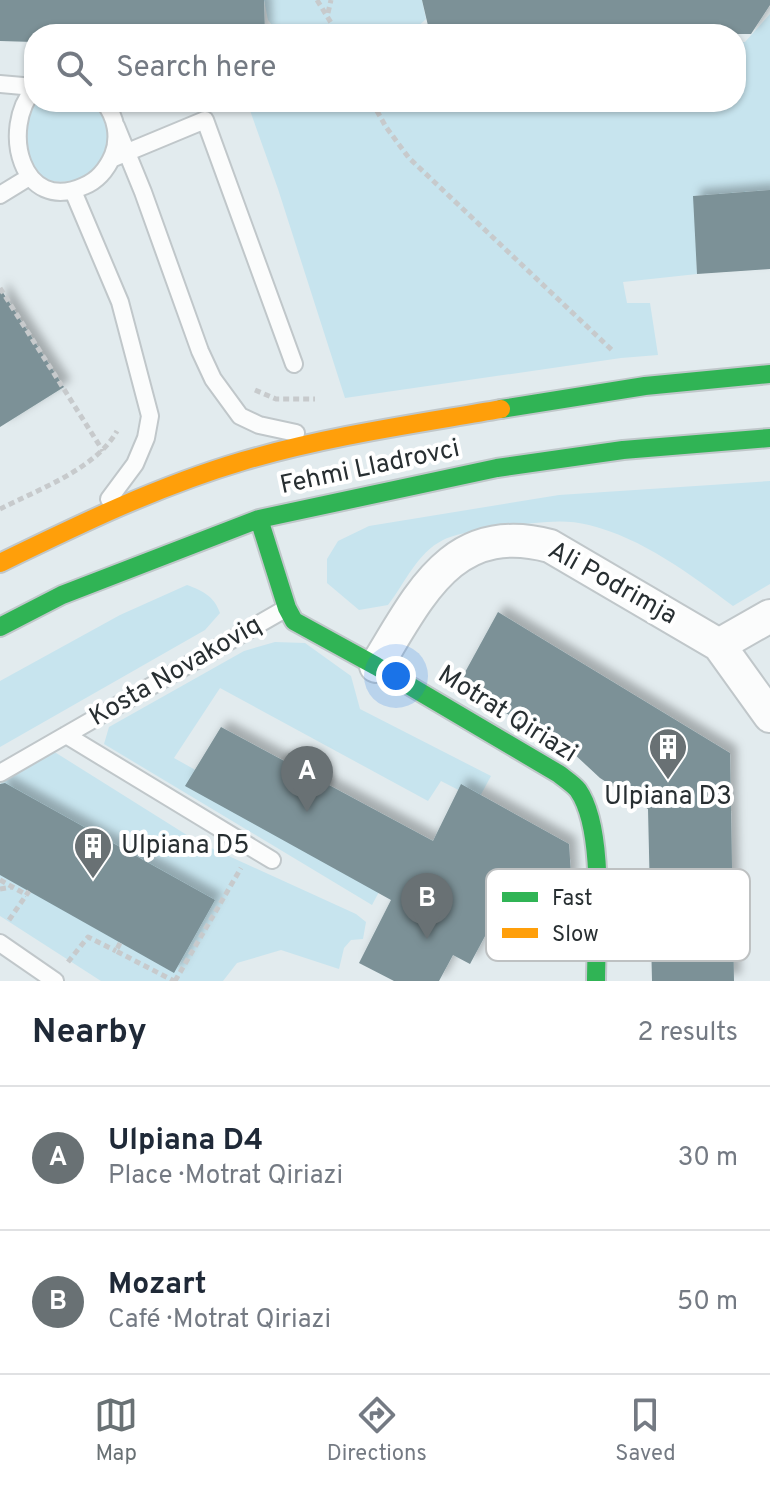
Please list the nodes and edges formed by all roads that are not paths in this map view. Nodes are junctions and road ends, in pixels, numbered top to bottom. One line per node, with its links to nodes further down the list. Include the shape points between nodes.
1 (0, 84): 2 (lane)
2 (24, 87)
3 (24, 97): 6 (lane, via 11,108 6,145)
4 (109, 112): 5 (lane)
5 (119, 156): 7 (lane, via 93,182); 9 (lane, via 205,120); 12 (lane, via 213,379 240,416)
6 (26, 179): 7 (lane, via 40,188); 8 (lane)
7 (73, 191): 13 (lane, via 120,302 150,416 135,464)
8 (0, 195)
9 (294, 364)
10 (770, 374): 12 (main road, Fehmi Lladrovci, via 597,391)
11 (770, 438): 14 (main road, Fehmi Lladrovci, via 623,450 497,468)
12 (324, 441): 13 (main road, Fehmi Lladrovci, via 231,465)
13 (93, 519): 15 (main road, Fehmi Lladrovci)
14 (259, 519): 16 (main road); 18 (main road, Fehmi Lladrovci, via 62,595)
15 (0, 563)
16 (287, 608): 20 (main road, Motrat Qiriazi, via 306,630); 22 (lane, Kosta Novakoviq)
17 (770, 616): 19 (street)
18 (0, 627)
19 (719, 645): 20 (street, Ali Podrimja, via 550,546 524,539 466,551 442,569); 21 (street, Ali Podrimja)
20 (376, 666): 25 (main road, Motrat Qiriazi, via 559,774 578,791 595,842)
21 (770, 716)
22 (66, 735): 23 (lane, Kosta Novakoviq); 24 (lane, Kosta Novakoviq)
23 (0, 773)
24 (272, 860)
25 (595, 869)
26 (0, 943): 28 (lane)
27 (596, 961): 29 (main road, Motrat Qiriazi)
28 (54, 980)
29 (596, 981)

